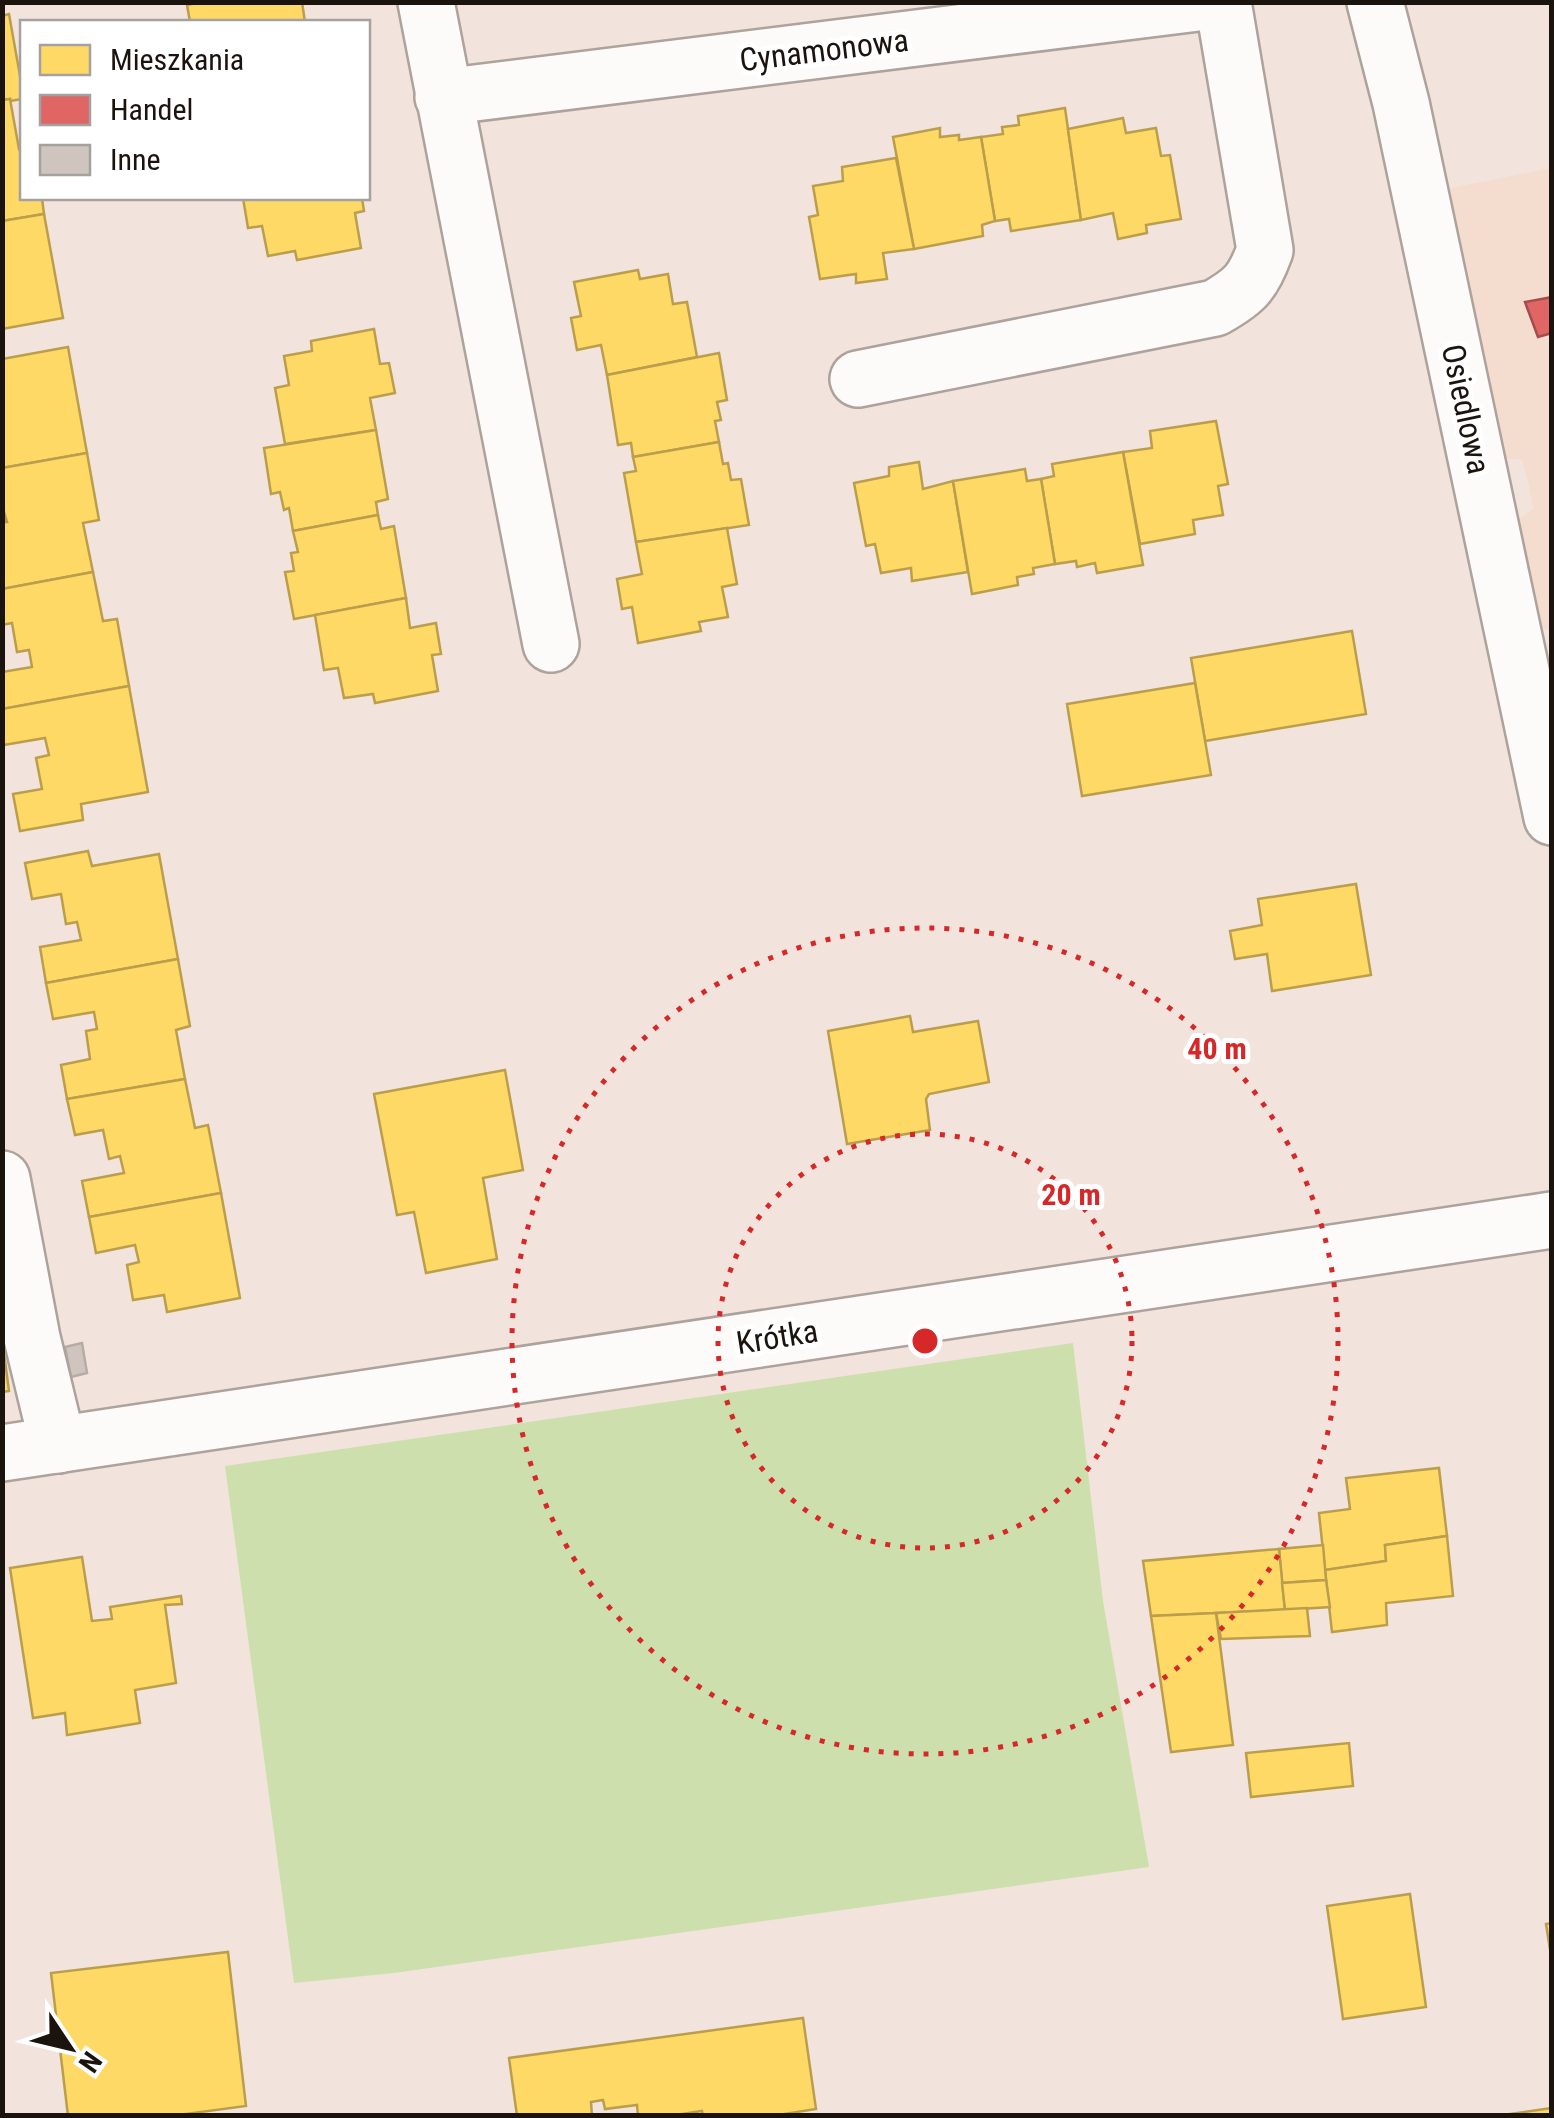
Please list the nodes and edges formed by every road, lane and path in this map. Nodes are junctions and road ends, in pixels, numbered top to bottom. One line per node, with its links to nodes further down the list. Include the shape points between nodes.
1 (426, 2): 5 (street)
2 (1206, 2): 5 (street, Cynamonowa)
3 (1223, 2): 6 (street, via 1265,250 1256,276 1215,308)
4 (1376, 2): 8 (street, Osiedlowa)
5 (443, 98): 7 (street)
6 (858, 378)
7 (550, 644)
8 (1541, 704): 9 (street, Osiedlowa)
9 (1552, 817)
10 (2, 1179): 12 (street)
11 (1552, 1220): 12 (street, Krótka)
12 (58, 1446): 13 (street, Krótka)
13 (2, 1453)

